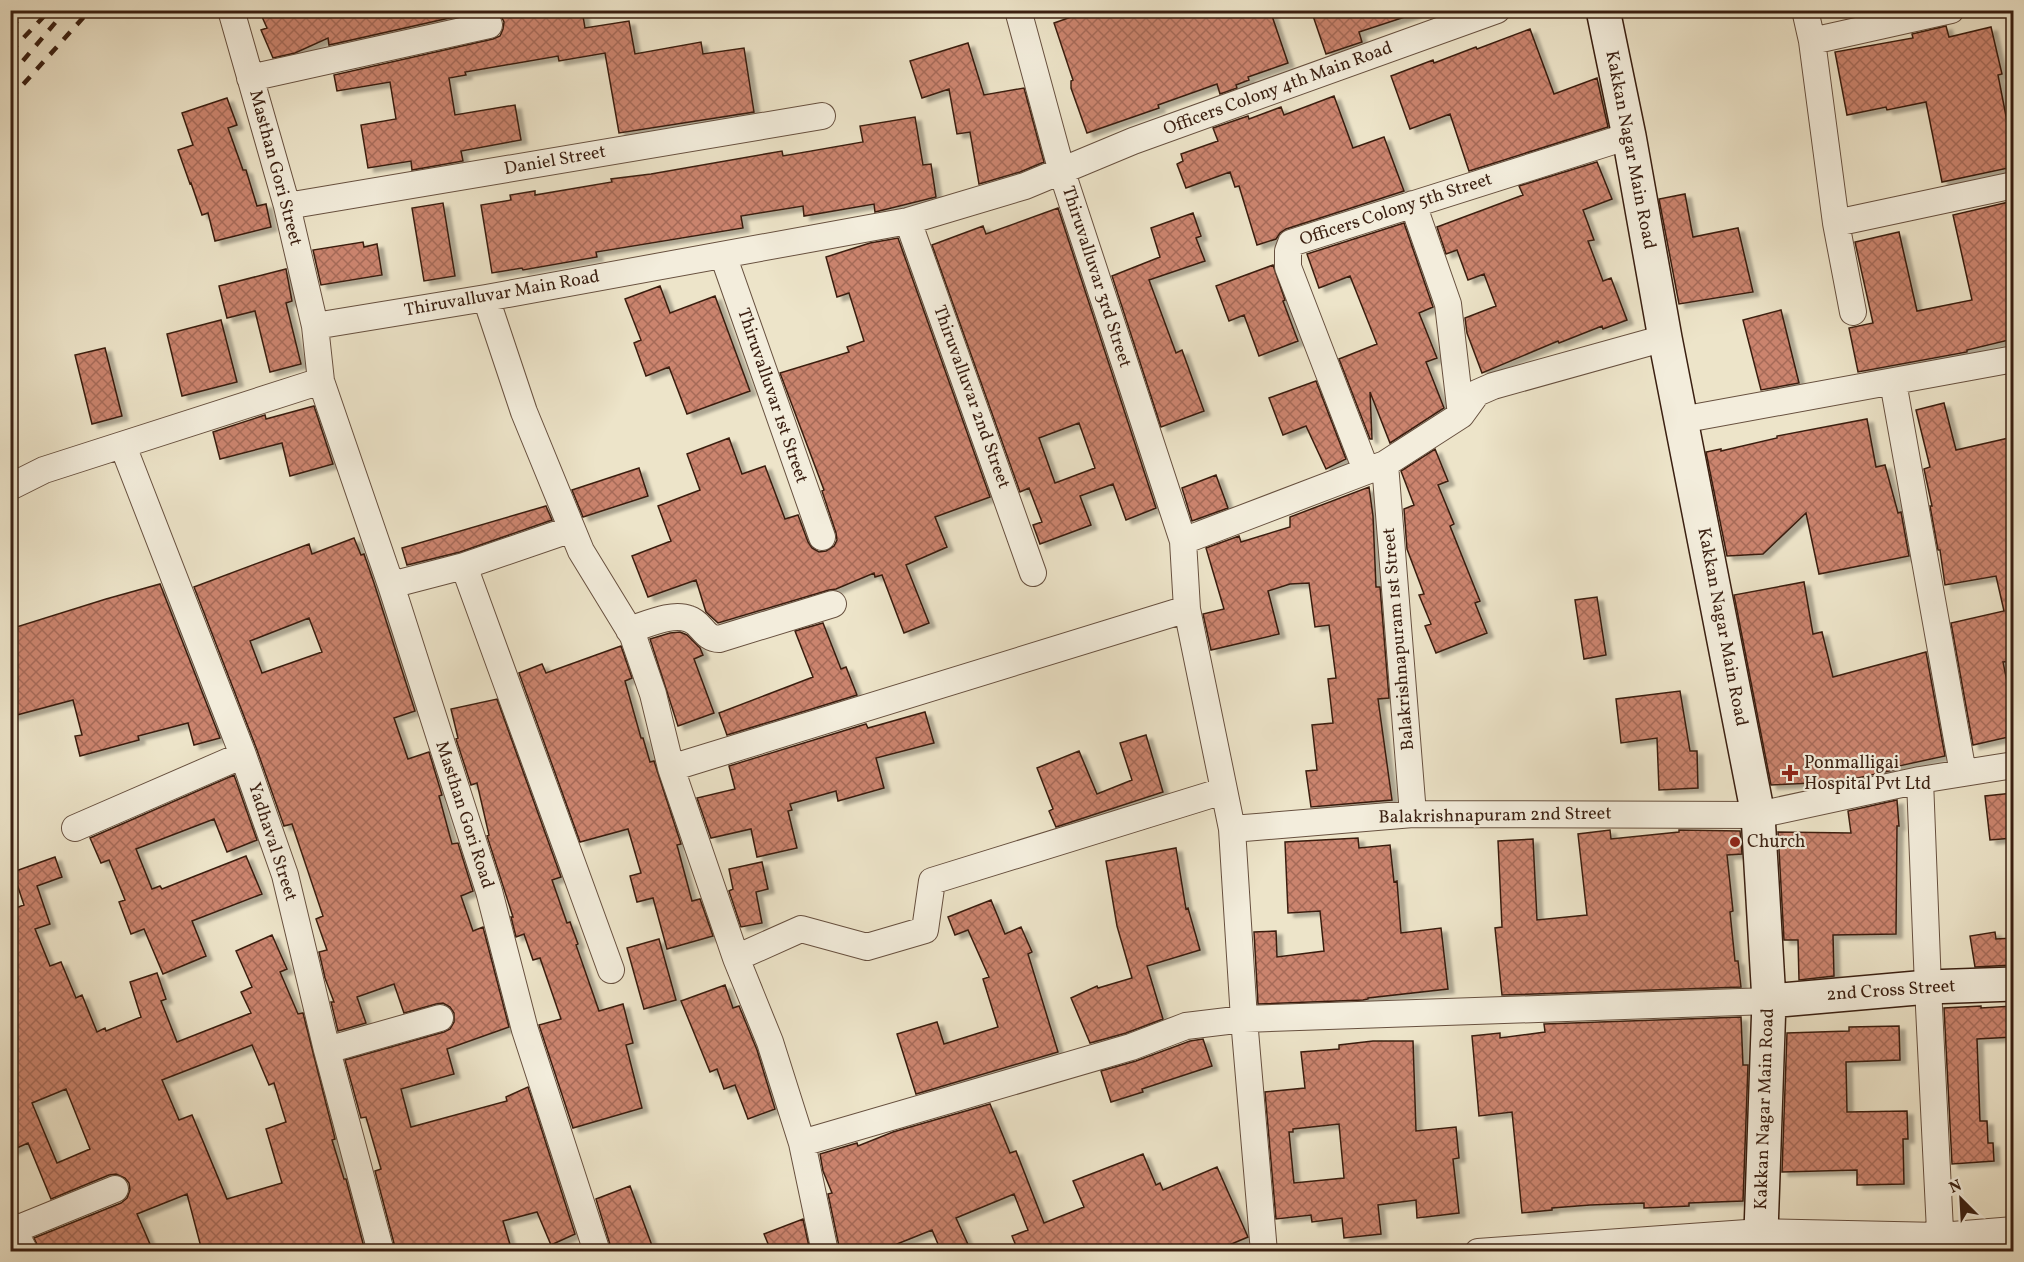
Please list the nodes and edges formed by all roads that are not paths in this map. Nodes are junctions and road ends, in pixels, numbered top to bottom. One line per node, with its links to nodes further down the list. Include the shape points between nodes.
1 (231, 10): 9 (street, Masthan Gori Street)
2 (1497, 10): 12 (street, Officers Colony 4th Main Road, via 1133,141)
3 (1603, 10): 11 (street, Kakkan Nagar Main Road)
4 (1805, 10): 8 (street)
5 (1952, 10): 8 (street)
6 (1020, 11): 12 (street, Thiruvalluvar 3rd Street)
7 (489, 25): 9 (street)
8 (1812, 41): 17 (street)
9 (250, 78): 15 (street, Masthan Gori Street)
10 (822, 116): 15 (street, Daniel Street)
11 (1629, 136): 14 (street, Officers Colony 5th Street); 22 (street, Kakkan Nagar Main Road)
12 (1062, 172): 16 (street, Thiruvalluvar Main Road); 33 (street, Thiruvalluvar 3rd Street)
13 (2013, 186): 17 (street)
14 (1413, 204): 26 (street, via 1448,304); 29 (street, Officers Colony 5th Street, via 1292,243 1288,250 1288,267)
15 (287, 206): 21 (street, Masthan Gori Street)
16 (908, 221): 18 (street, Thiruvalluvar Main Road); 35 (street, Thiruvalluvar 2nd Street)
17 (1836, 223): 20 (street)
18 (723, 255): 19 (street, Thiruvalluvar Main Road); 32 (street, Thiruvalluvar 1st Street)
19 (486, 298): 21 (street, Thiruvalluvar Main Road); 31 (street, via 524,412)
20 (1853, 312)
21 (315, 326): 24 (street)
22 (1665, 338): 26 (street, via 1493,386 1477,393); 27 (street, Kakkan Nagar Main Road)
23 (2013, 359): 25 (street)
24 (321, 381): 28 (street); 36 (street, Masthan Gori Road)
25 (1893, 382): 27 (street); 43 (street)
26 (1461, 415): 29 (street)
27 (1681, 420): 47 (street, Kakkan Nagar Main Road)
28 (123, 446): 30 (street, via 44,470); 40 (street, Yadhaval Street)
29 (1375, 467): 33 (street); 46 (street, Balakrishnapuram 1st Street)
30 (10, 487)
31 (572, 529): 34 (street); 39 (street)
32 (822, 537)
33 (1183, 541): 38 (street, Thiruvalluvar 3rd Street)
34 (464, 566): 36 (street); 51 (street)
35 (1033, 573)
36 (391, 585): 65 (street, Masthan Gori Road, via 489,891 525,1030)
37 (833, 604): 39 (street, via 719,639 713,639 692,619 680,617)
38 (1186, 609): 42 (street); 45 (street, Thiruvalluvar 3rd Street)
39 (629, 630): 42 (street, via 653,694)
40 (243, 755): 48 (street); 57 (street, Yadhaval Street, via 285,875)
41 (2013, 765): 43 (street, Balakrishnapuram 2nd Street)
42 (670, 768): 50 (street)
43 (1963, 773): 44 (street, Balakrishnapuram 2nd Street)
44 (1920, 780): 47 (street, Balakrishnapuram 2nd Street); 53 (street)
45 (1223, 791): 49 (street, Thiruvalluvar 3rd Street); 50 (street, via 932,881 925,930 867,947 801,929)
46 (1413, 814): 47 (street, Balakrishnapuram 2nd Street); 49 (street, Balakrishnapuram 2nd Street)
47 (1758, 815): 54 (street, Kakkan Nagar Main Road)
48 (75, 828)
49 (1232, 830): 56 (street, Thiruvalluvar 3rd Street)
50 (736, 958): 58 (street, via 770,1042)
51 (610, 970)
52 (2013, 984): 53 (street, 2nd Cross Street)
53 (1928, 987): 54 (street, 2nd Cross Street); 63 (street)
54 (1769, 1001): 56 (street); 62 (street, Kakkan Nagar Main Road)
55 (440, 1018): 57 (street)
56 (1244, 1019): 58 (street, via 1186,1026 1131,1047); 67 (street, Thiruvalluvar 3rd Street)
57 (327, 1050): 64 (street, Yadhaval Street)
58 (802, 1143): 66 (street)
59 (115, 1189): 61 (street)
60 (2013, 1230): 63 (street)
61 (16, 1235)
62 (1761, 1242): 63 (street); 69 (street)
63 (1941, 1244)
64 (381, 1251)
65 (597, 1251)
66 (825, 1251)
67 (1264, 1251)
68 (1478, 1251): 69 (street)
69 (1510, 1251)

